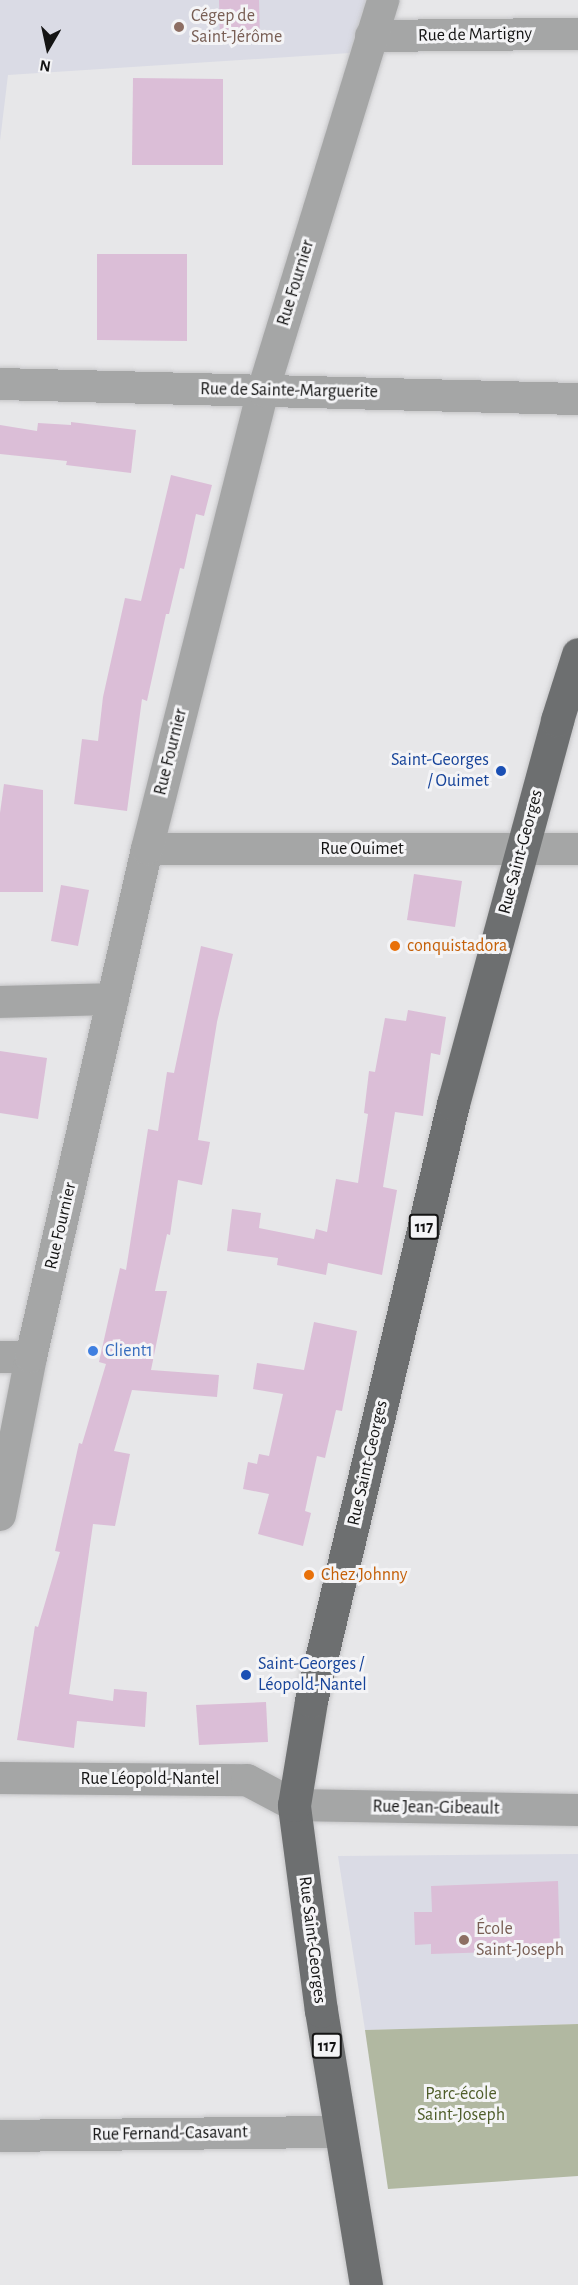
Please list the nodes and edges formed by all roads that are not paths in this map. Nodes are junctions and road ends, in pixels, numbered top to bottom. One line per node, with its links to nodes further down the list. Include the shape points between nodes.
1 (383, 0): 3 (street, Rue Fournier)
2 (578, 34): 3 (street, Rue de Martigny)
3 (371, 36): 5 (street, Rue Fournier)
4 (0, 384): 5 (street, Rue de Sainte-Marguerite)
5 (263, 391): 6 (street, Rue de Sainte-Marguerite); 9 (street, Rue Fournier)
6 (578, 399)
7 (578, 654): 8 (main road, Rue Saint-Georges / 117)
8 (522, 848): 9 (street, Rue Ouimet); 10 (street, Rue Ouimet); 17 (main road, Rue Saint-Georges / 117, via 453,1104 311,1701)
9 (147, 849): 11 (street, Rue Fournier)
10 (578, 849)
11 (113, 999): 12 (street); 13 (street, Rue Fournier)
12 (0, 1002)
13 (31, 1357): 14 (street); 15 (street, Rue Fournier)
14 (0, 1358)
15 (0, 1515)
16 (0, 1778): 17 (street, Rue Léopold-Nantel, via 247,1780)
17 (294, 1805): 18 (street, Rue Jean-Gibeault); 19 (main road, Rue Saint-Georges / 117)
18 (578, 1810)
19 (340, 2132): 20 (street, Rue Fernand-Casavant); 21 (main road, Rue Saint-Georges / 117)
20 (0, 2136)
21 (366, 2285)

